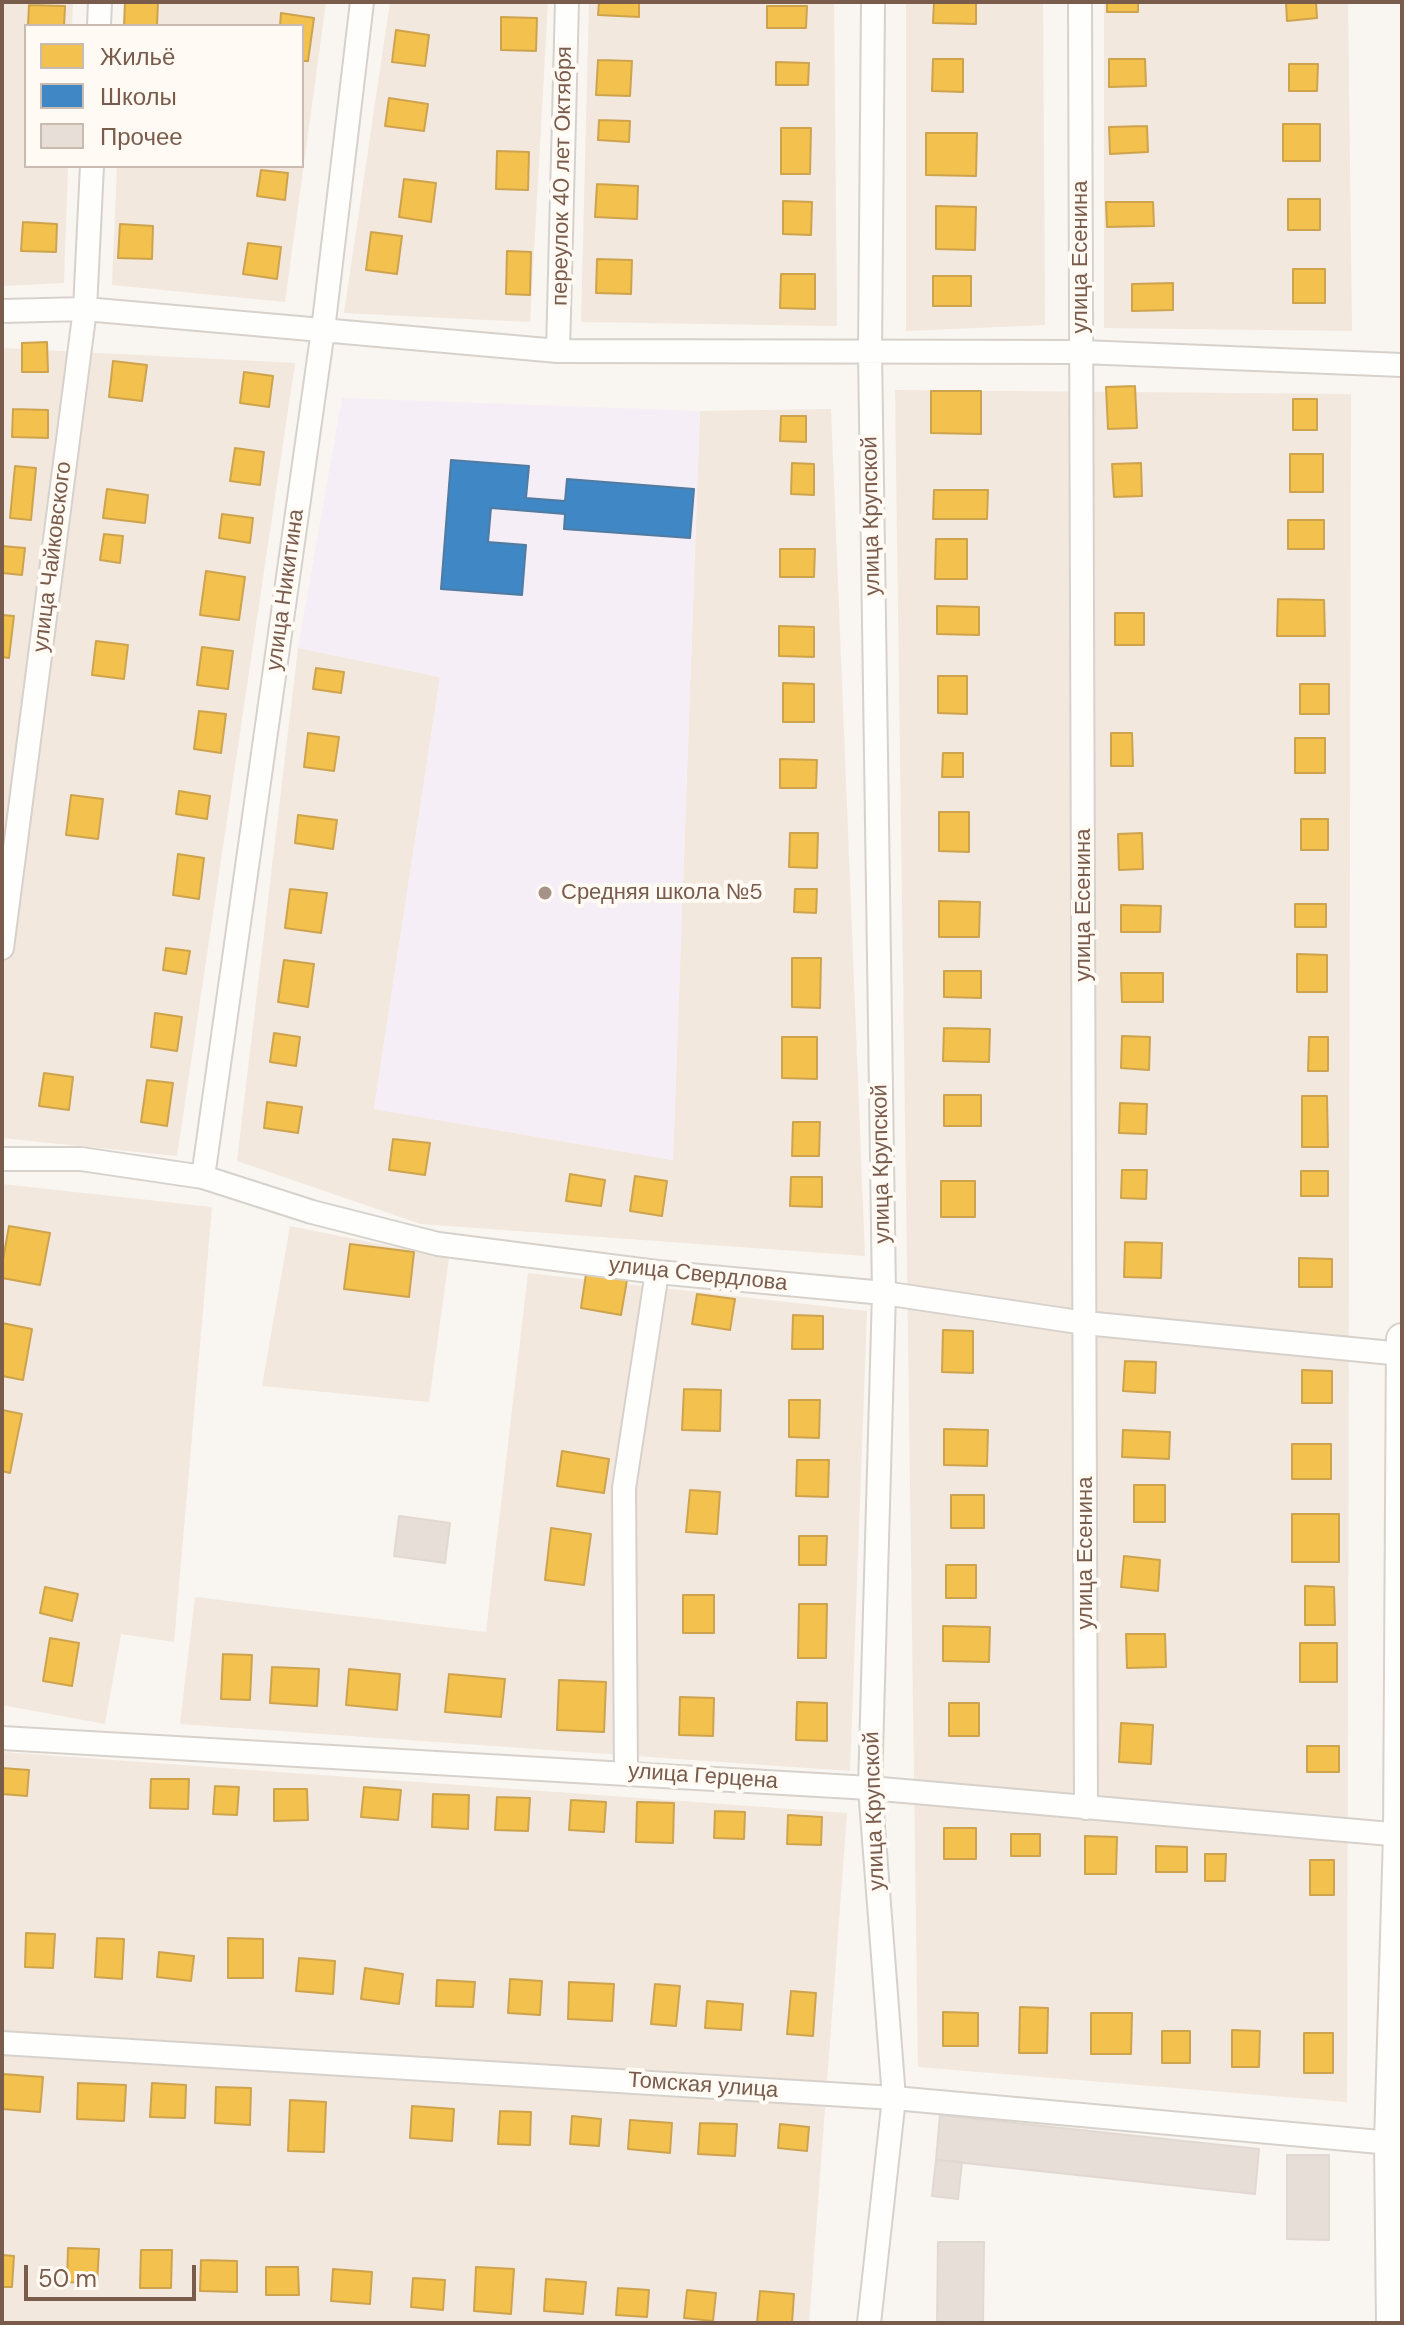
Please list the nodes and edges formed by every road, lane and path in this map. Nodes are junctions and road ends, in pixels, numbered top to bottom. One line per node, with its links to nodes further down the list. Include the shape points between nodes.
1 (100, 2): 6 (street)
2 (362, 2): 10 (street, улица Никитина)
3 (567, 2): 11 (street, переулок 40 лет Октября)
4 (873, 2): 12 (street, улица Крупской)
5 (1080, 2): 13 (street, улица Есенина)
6 (99, 24)
7 (92, 168): 8 (street, улица Чайковского)
8 (85, 309): 9 (street); 10 (street); 15 (street, улица Чайковского)
9 (2, 311)
10 (323, 330): 11 (street); 17 (street, улица Никитина)
11 (558, 351): 12 (street)
12 (870, 352): 13 (street); 19 (street, улица Крупской)
13 (1082, 352): 14 (street); 20 (street, улица Есенина)
14 (1402, 365)
15 (2, 948)
16 (2, 1159): 17 (street, улица Свердлова, via 81,1159)
17 (203, 1177): 18 (street, улица Свердлова, via 438,1244)
18 (657, 1272): 19 (street, улица Свердлова); 24 (street, via 624,1488)
19 (884, 1293): 20 (street, улица Свердлова); 25 (street, улица Крупской)
20 (1085, 1323): 22 (street, улица Свердлова); 26 (street, улица Есенина)
21 (1402, 1339): 22 (main road)
22 (1402, 1354): 27 (main road)
23 (2, 1738): 24 (street, улица Герцена)
24 (626, 1773): 25 (street, улица Герцена)
25 (870, 1788): 26 (street, улица Герцена); 29 (street, улица Крупской)
26 (1086, 1808): 27 (street, улица Герцена)
27 (1401, 1835): 30 (main road)
28 (2, 2043): 29 (street, Томская улица)
29 (894, 2098): 30 (street, Томская улица); 31 (street, улица Крупской)
30 (1396, 2144): 32 (main road)
31 (869, 2323)
32 (1392, 2323)

